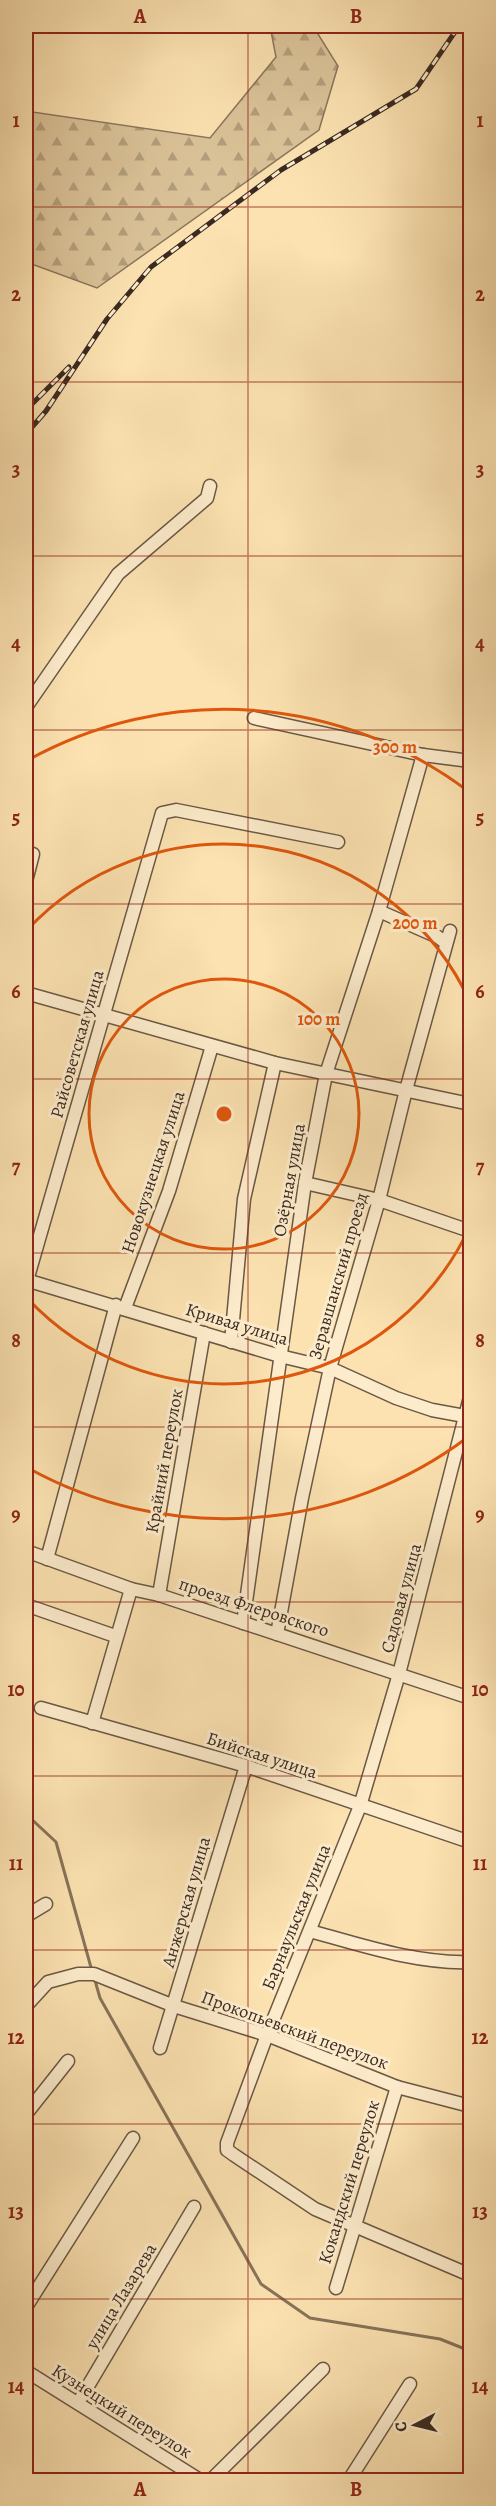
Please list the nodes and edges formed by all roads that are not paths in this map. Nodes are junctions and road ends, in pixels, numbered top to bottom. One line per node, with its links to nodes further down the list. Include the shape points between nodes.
1 (210, 486): 2 (street, via 207,498 118,574)
2 (26, 707)
3 (254, 717): 4 (street)
4 (423, 755): 5 (street); 9 (street, Озёрная улица)
5 (471, 761)
6 (338, 842): 11 (street, Райсоветская улица, via 176,810 162,813)
7 (33, 854): 8 (street)
8 (26, 881)
9 (379, 911): 14 (street, Озёрная улица); 15 (street, Зеравшанский проезд, via 438,937 448,937)
10 (26, 993): 11 (street)
11 (104, 1017): 12 (street); 20 (street, Райсоветская улица)
12 (212, 1046): 13 (street); 21 (street, Новокузнецкая улица, via 169,1191)
13 (275, 1063): 14 (street); 23 (street, via 244,1199)
14 (326, 1074): 15 (street); 17 (street, Озёрная улица)
15 (406, 1090): 16 (street); 18 (street, Зеравшанский проезд)
16 (471, 1104)
17 (305, 1184): 18 (street); 24 (street, Озёрная улица)
18 (379, 1200): 19 (street); 25 (street, Зеравшанский проезд)
19 (471, 1231)
20 (26, 1282): 21 (street, Кривая улица)
21 (120, 1307): 22 (street, Кривая улица); 29 (street, Новокузнецкая улица)
22 (204, 1333): 23 (street, Кривая улица); 31 (street, Крайний переулок)
23 (231, 1342): 24 (street, Кривая улица)
24 (280, 1356): 25 (street, Кривая улица); 33 (street, Озёрная улица)
25 (330, 1368): 27 (street, Кривая улица, via 396,1398); 34 (street, Зеравшанский проезд)
26 (471, 1396): 27 (street, Садовая улица)
27 (468, 1417): 36 (street, Садовая улица)
28 (26, 1551): 29 (street, проезд Флеровского)
29 (47, 1559): 30 (street, проезд Флеровского)
30 (131, 1589): 31 (street, проезд Флеровского); 35 (street)
31 (159, 1595): 33 (street, проезд Флеровского)
32 (26, 1605): 35 (street)
33 (243, 1623): 34 (street, проезд Флеровского)
34 (277, 1634): 36 (street, проезд Флеровского)
35 (115, 1636): 39 (street)
36 (399, 1674): 37 (street, проезд Флеровского); 41 (street, Садовая улица)
37 (471, 1698)
38 (41, 1708): 39 (street, Бийская улица)
39 (92, 1723): 40 (street, Бийская улица)
40 (246, 1766): 41 (street, Бийская улица); 48 (street, Анжерская улица)
41 (360, 1806): 42 (street, Бийская улица); 45 (street, Барнаульская улица)
42 (471, 1842)
43 (46, 1904): 44 (street)
44 (26, 1916)
45 (310, 1931): 46 (street, via 382,1950 445,1962); 49 (street, Барнаульская улица)
46 (471, 1962)
47 (26, 2006): 48 (street, Прокопьевский переулок, via 48,1982 91,1973)
48 (174, 2006): 49 (street, Прокопьевский переулок); 50 (street, Анжерская улица)
49 (267, 2035): 52 (street, Прокопьевский переулок); 57 (street, Барнаульская улица, via 226,2143 227,2150 315,2209)
50 (160, 2048)
51 (68, 2061): 54 (street)
52 (397, 2086): 53 (street, Прокопьевский переулок); 57 (street, Кокандский переулок)
53 (471, 2106)
54 (26, 2114)
55 (133, 2138): 60 (street)
56 (194, 2207): 64 (street, улица Лазарева)
57 (354, 2227): 58 (street); 59 (street, Кокандский переулок)
58 (471, 2275)
59 (336, 2288)
60 (26, 2307)
61 (323, 2369): 66 (street)
62 (26, 2371): 64 (street, Кузнецкий переулок)
63 (410, 2384): 67 (street)
64 (78, 2403): 65 (street, Кузнецкий переулок)
65 (200, 2481)
66 (211, 2481)
67 (350, 2481)

